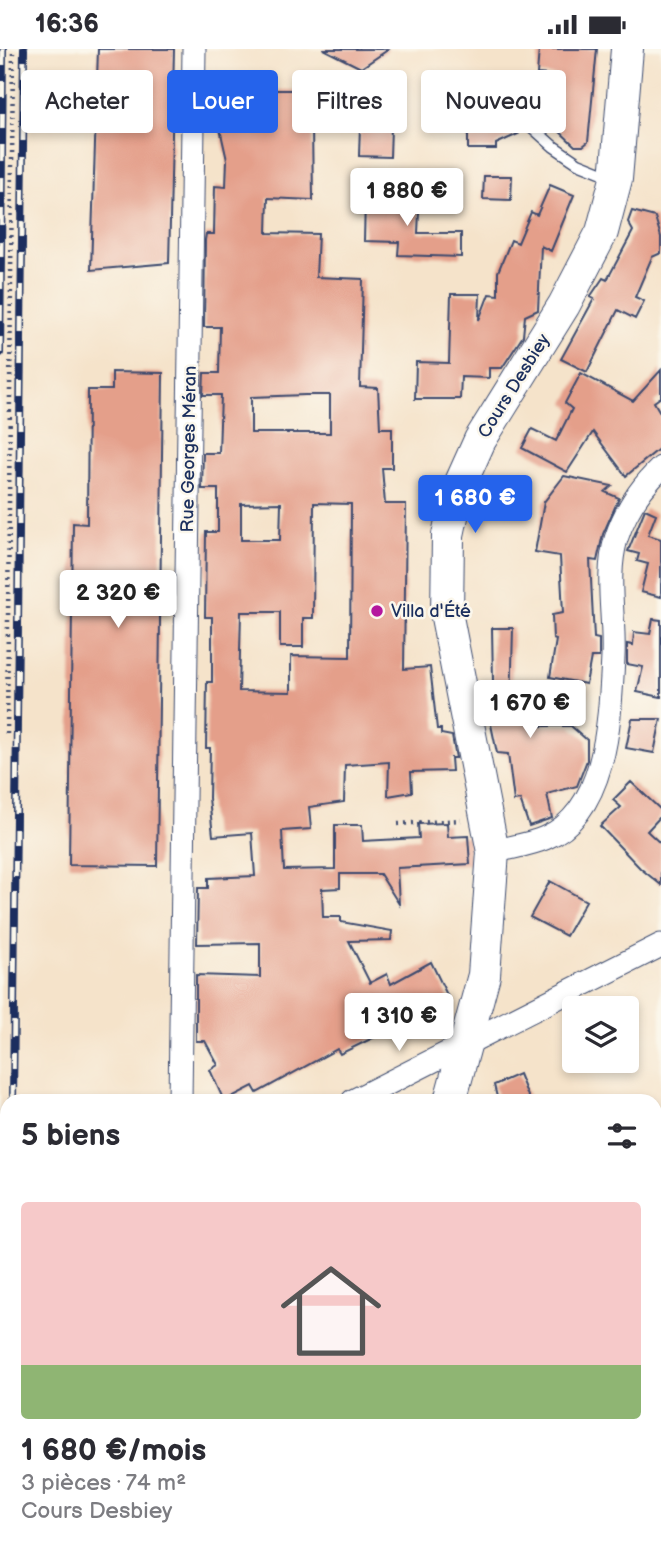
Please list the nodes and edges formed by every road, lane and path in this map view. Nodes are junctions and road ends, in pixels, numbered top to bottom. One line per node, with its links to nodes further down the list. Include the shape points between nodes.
1 (13, 49): 8 (path)
2 (194, 49): 15 (street, Rue Georges Méran)
3 (626, 49): 5 (street, Cours Desbiey)
4 (540, 133): 5 (lane, via 578,163)
5 (616, 179): 10 (street, Cours Desbiey, via 590,258 480,440 458,489 448,535 447,617)
6 (661, 468): 12 (street, via 641,487 616,539 611,569 613,657 603,754 592,793 572,819 546,838)
7 (0, 523): 8 (path)
8 (8, 523): 9 (path)
9 (7, 734)
10 (486, 819): 11 (path); 12 (street, Cours Desbiey)
11 (398, 824)
12 (493, 852): 14 (street, Cours Desbiey, via 484,975)
13 (661, 945): 14 (street)
14 (466, 1046): 16 (street); 17 (street, Cours Desbiey)
15 (180, 1094)
16 (367, 1094)
17 (452, 1094)

